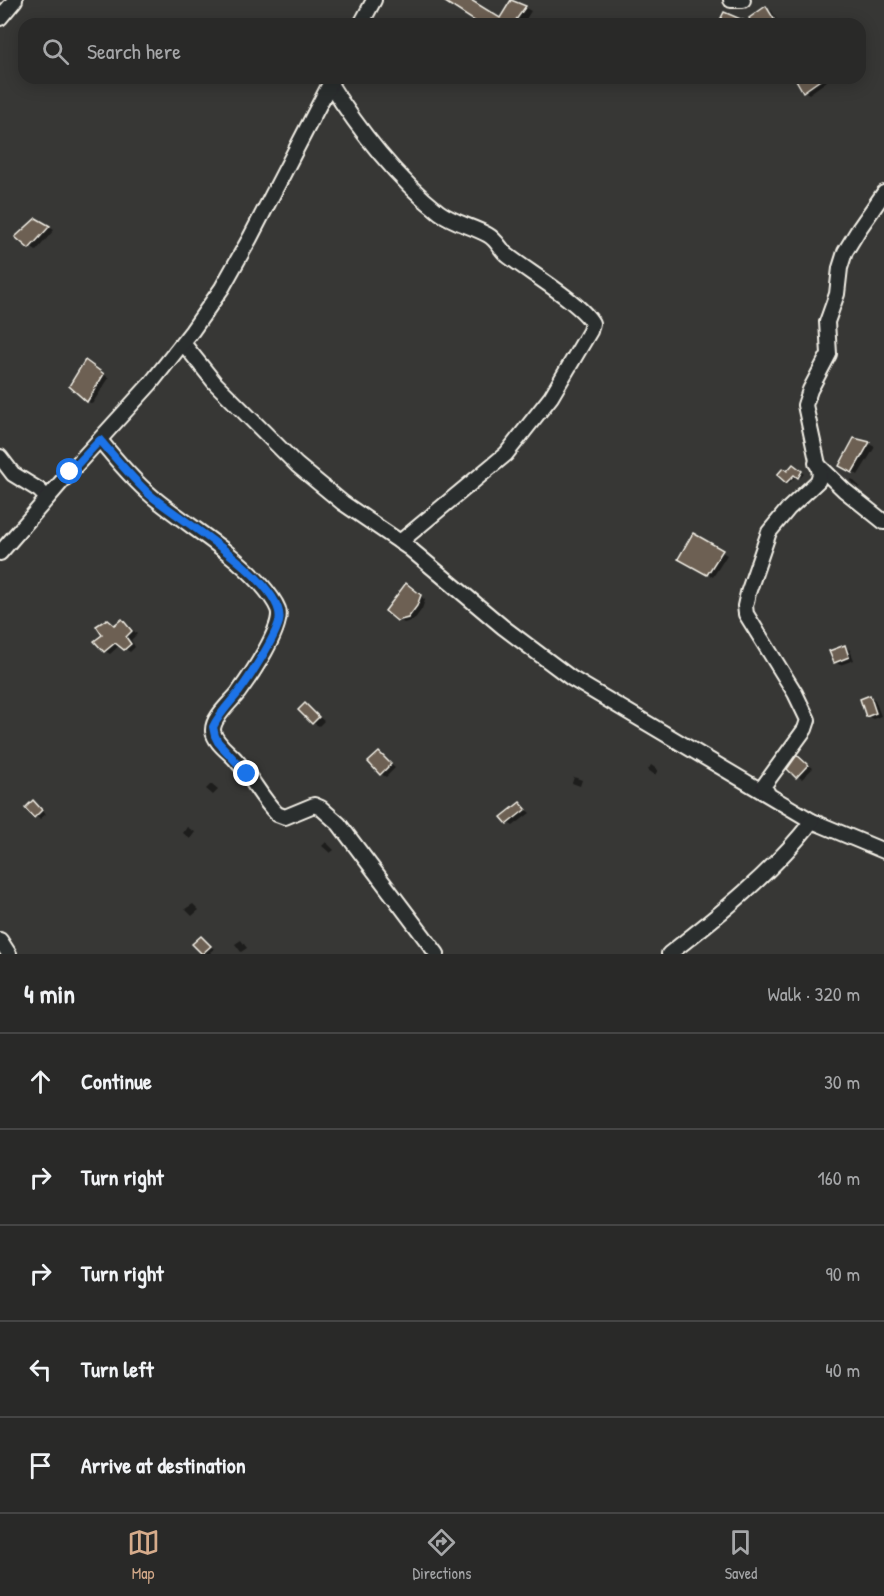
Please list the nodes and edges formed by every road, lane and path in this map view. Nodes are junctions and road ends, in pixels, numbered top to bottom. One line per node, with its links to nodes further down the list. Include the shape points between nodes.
1 (15, 0): 5 (street)
2 (374, 0): 6 (street)
3 (731, 0): 4 (street)
4 (743, 0)
5 (0, 18)
6 (364, 18)
7 (330, 84): 10 (street, via 227,278)
8 (333, 84): 16 (street, via 342,103 391,167 430,204 492,237 504,252 592,323 551,397 506,454)
9 (884, 193): 13 (street, via 845,252 840,268 837,294 827,322 829,354 806,399 815,446)
10 (183, 343): 11 (street); 16 (street, via 215,383 297,465 342,503)
11 (100, 440): 14 (street); 21 (street, via 150,495 248,570 279,612 278,626 267,646 214,724 215,736 277,814 285,817 314,806 339,824)
12 (0, 458): 14 (street, via 13,474)
13 (814, 462): 15 (street); 18 (street, via 820,474 818,482 769,532 745,606 808,720 765,783)
14 (47, 498): 17 (street)
15 (884, 522)
16 (400, 542): 18 (street, via 571,678)
17 (0, 553)
18 (768, 794): 19 (street)
19 (812, 821): 20 (street); 22 (street, via 735,899)
20 (884, 851)
21 (437, 954)
22 (669, 954)

